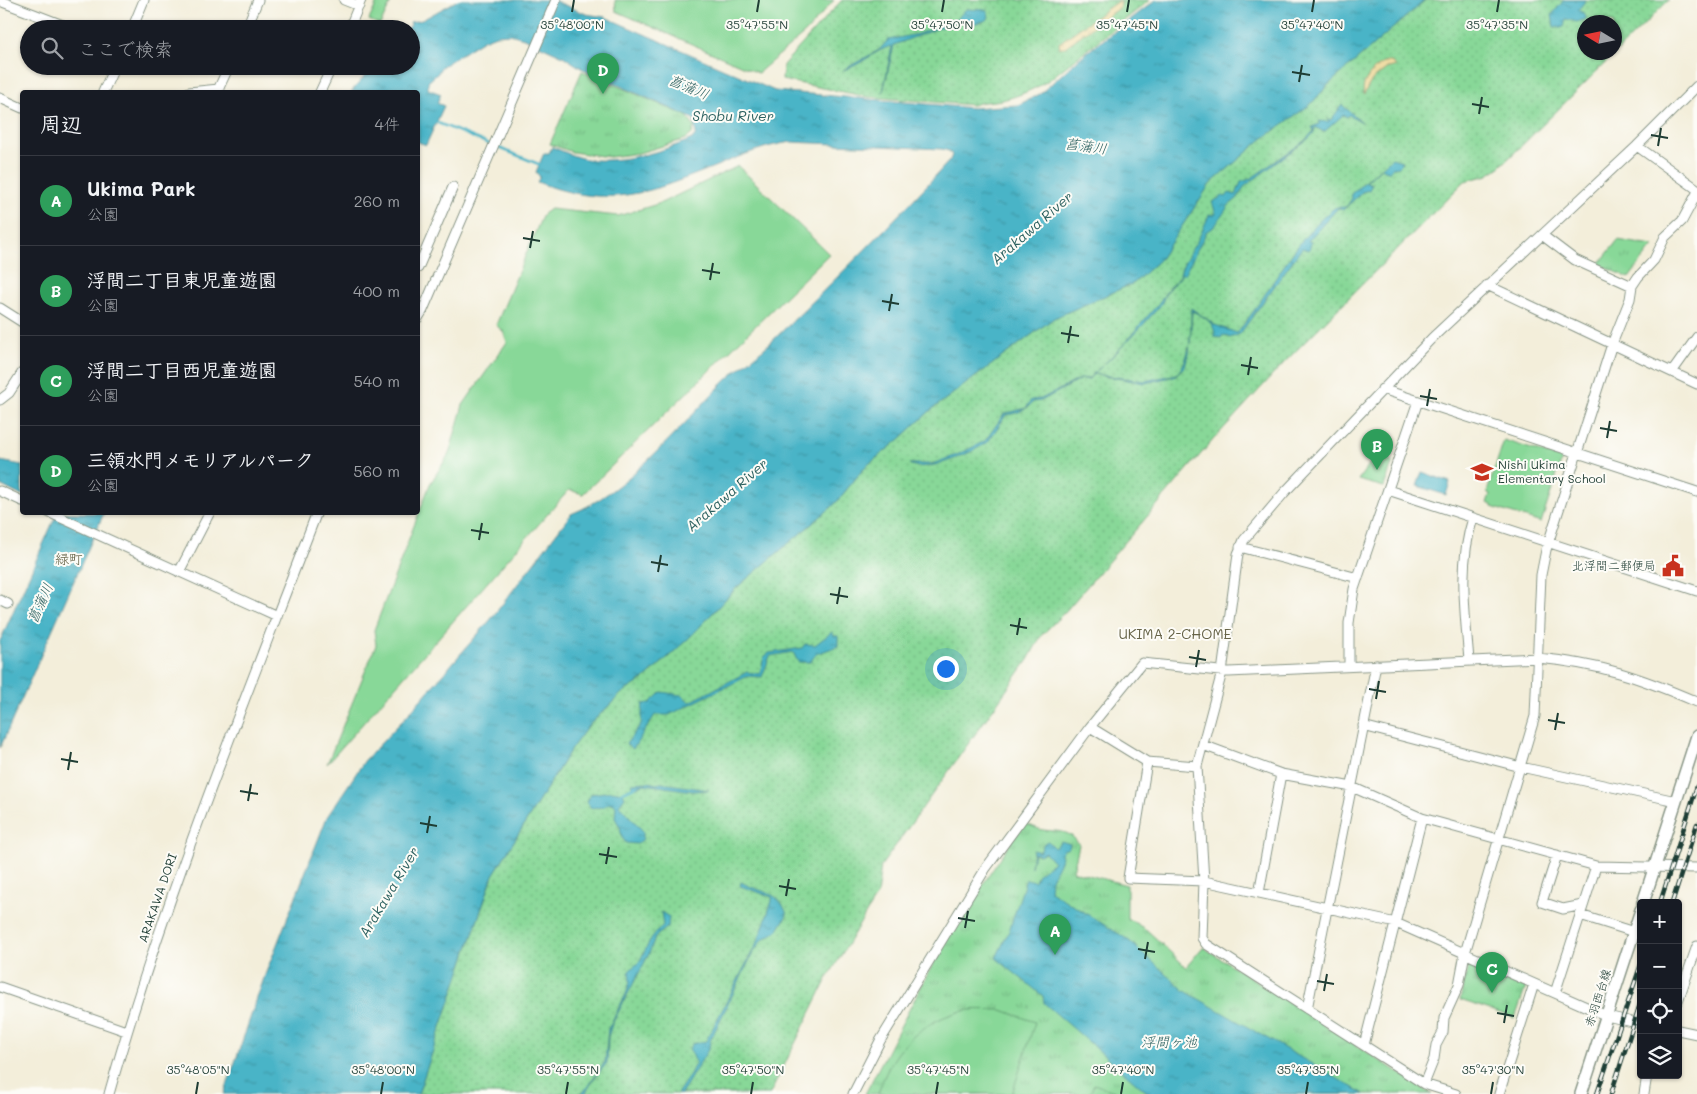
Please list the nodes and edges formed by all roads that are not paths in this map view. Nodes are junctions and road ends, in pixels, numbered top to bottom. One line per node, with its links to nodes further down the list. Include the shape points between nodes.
1 (144, 0): 8 (street)
2 (258, 0): 9 (street)
3 (344, 0): 6 (street)
4 (556, 0): 29 (street)
5 (0, 1): 7 (street)
6 (360, 3): 10 (street)
7 (50, 20)
8 (136, 20)
9 (250, 20)
10 (352, 20)
11 (111, 75): 15 (street)
12 (225, 75): 16 (street)
13 (328, 75): 17 (street)
14 (1697, 86): 20 (street)
15 (105, 90)
16 (218, 90)
17 (321, 90)
18 (0, 98): 19 (street)
19 (20, 107)
20 (1637, 146): 22 (street); 24 (street)
21 (453, 187): 25 (street)
22 (1697, 189)
23 (1697, 193): 27 (street, via 1682,221 1665,237 1654,260)
24 (1542, 235): 26 (street); 27 (street, via 1575,260)
25 (420, 263)
26 (1487, 285): 32 (street); 36 (street)
27 (1632, 286): 32 (street)
28 (0, 308): 30 (street)
29 (420, 315)
30 (20, 321)
31 (1697, 337): 33 (street)
32 (1612, 344): 33 (street); 39 (street)
33 (1672, 372): 35 (street)
34 (20, 376): 37 (street)
35 (1697, 384)
36 (1382, 389): 38 (street); 49 (street)
37 (0, 400)
38 (1418, 401): 39 (street); 40 (street)
39 (1577, 453): 42 (street); 48 (street)
40 (1388, 490): 47 (street); 51 (street)
41 (0, 492): 43 (street)
42 (1697, 492)
43 (20, 500)
44 (54, 515): 50 (street)
45 (208, 515): 50 (street)
46 (316, 515): 53 (street, ARAKAWA DORI)
47 (1473, 518): 48 (street); 55 (street, via 1463,574)
48 (1548, 542): 52 (street); 54 (street, via 1541,575)
49 (1240, 547): 51 (street); 58 (street)
50 (179, 572): 53 (street)
51 (1358, 578): 57 (street, via 1350,612)
52 (1697, 591)
53 (278, 616): 94 (street, ARAKAWA DORI, via 239,712)
54 (1538, 658): 55 (street); 59 (street, via 1615,670); 66 (street, via 1535,716)
55 (1469, 660): 56 (street)
56 (1376, 665): 57 (street); 61 (street)
57 (1350, 666): 58 (street)
58 (1222, 672): 60 (street, via 1142,663); 63 (street)
59 (1697, 702)
60 (1090, 726): 64 (street); 101 (street, via 986,868 880,1041)
61 (1363, 726): 66 (street); 68 (street)
62 (1697, 736): 69 (main road)
63 (1203, 745): 65 (street); 67 (street)
64 (1147, 762): 65 (street); 76 (street, via 1128,878)
65 (1197, 766): 76 (street)
66 (1521, 767): 69 (street); 71 (street)
67 (1281, 774): 68 (street); 77 (street)
68 (1352, 787): 70 (street); 80 (street)
69 (1676, 801): 74 (main road)
70 (1422, 818): 71 (street); 82 (street)
71 (1499, 839): 72 (street); 86 (street)
72 (1557, 855): 73 (street); 79 (street, via 1542,902 1563,909)
73 (1596, 866): 74 (street); 79 (street)
74 (1655, 867): 75 (street); 78 (main road)
75 (1697, 868)
76 (1204, 881): 77 (street); 91 (street, via 1202,938 1206,944)
77 (1259, 893): 80 (street)
78 (1644, 899)
79 (1583, 905): 81 (street)
80 (1328, 908): 82 (street); 91 (street)
81 (1580, 915): 84 (street); 90 (street)
82 (1396, 923): 86 (street); 97 (street)
83 (1637, 923): 84 (main road, 赤羽西台線)
84 (1634, 932): 92 (main road, 赤羽西台線)
85 (1697, 946): 89 (street)
86 (1465, 953): 87 (street); 99 (street, via 1459,985 1444,1018 1443,1032)
87 (1534, 984): 90 (street); 103 (street)
88 (0, 987): 94 (street)
89 (1682, 989)
90 (1554, 993): 92 (street)
91 (1307, 1009): 97 (street)
92 (1607, 1016): 93 (street); 104 (main road, 赤羽西台線)
93 (1637, 1023)
94 (126, 1031): 100 (street, ARAKAWA DORI)
95 (1682, 1031): 96 (street)
96 (1697, 1034)
97 (1364, 1045): 99 (street)
98 (1646, 1079): 105 (street)
99 (1424, 1084): 102 (street)
100 (109, 1094)
101 (853, 1094)
102 (1456, 1094)
103 (1498, 1094)
104 (1582, 1094)
105 (1644, 1094)

